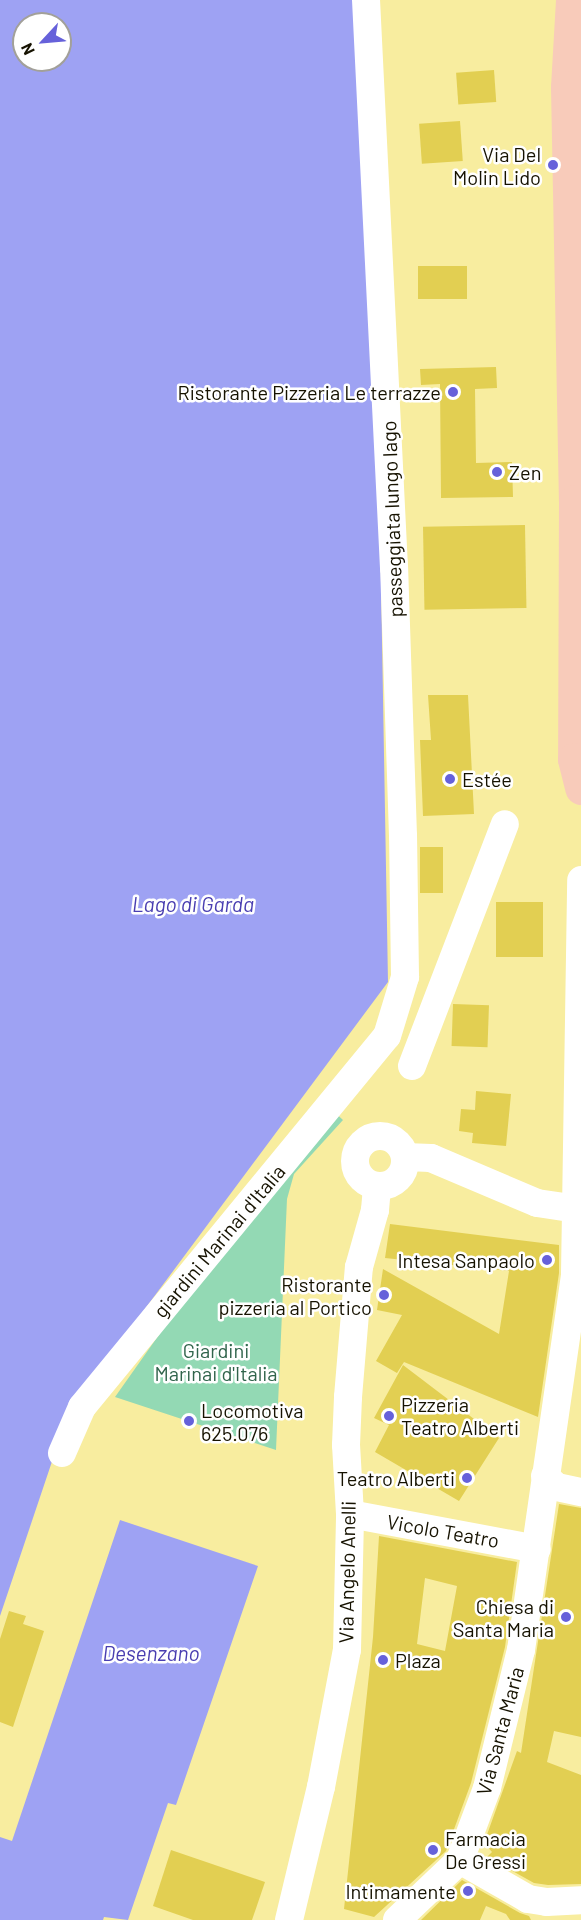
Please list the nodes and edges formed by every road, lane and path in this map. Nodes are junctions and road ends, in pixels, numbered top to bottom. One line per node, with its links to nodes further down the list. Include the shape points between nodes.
1 (366, 0): 8 (street, passeggiata lungo lago, via 404,836 405,977)
2 (572, 0): 3 (main road)
3 (574, 87): 4 (main road)
4 (578, 713): 5 (main road, via 574,759)
5 (581, 788)
6 (505, 824): 8 (street, via 415,1057)
7 (581, 880): 11 (street, Via Santa Maria)
8 (387, 1036): 13 (street, giardini Marinai d'Italia, via 82,1407)
9 (405, 1157): 10 (street, via 404,1170 396,1180); 10 (street, via 399,1145 389,1138 370,1138 361,1146 356,1157 357,1170 365,1181); 11 (street, via 431,1158 537,1203)
10 (377, 1186): 16 (street, Via Angelo Anelli, via 375,1210 359,1267 352,1337 346,1444)
11 (577, 1209): 12 (street, Via Santa Maria)
12 (578, 1274): 14 (street, Via Santa Maria)
13 (62, 1453)
14 (545, 1476): 15 (street, via 557,1487); 17 (street, Via Santa Maria)
15 (581, 1492)
16 (350, 1514): 17 (street, Vicolo Teatro); 21 (street, Via Angelo Anelli, via 347,1650 321,1787)
17 (537, 1549): 18 (street, Via Santa Maria, via 521,1650 496,1754)
18 (460, 1860): 20 (street); 22 (street, Via Santa Maria)
19 (581, 1899): 20 (street, via 547,1902)
20 (533, 1909)
21 (289, 1920)
22 (397, 1920)

